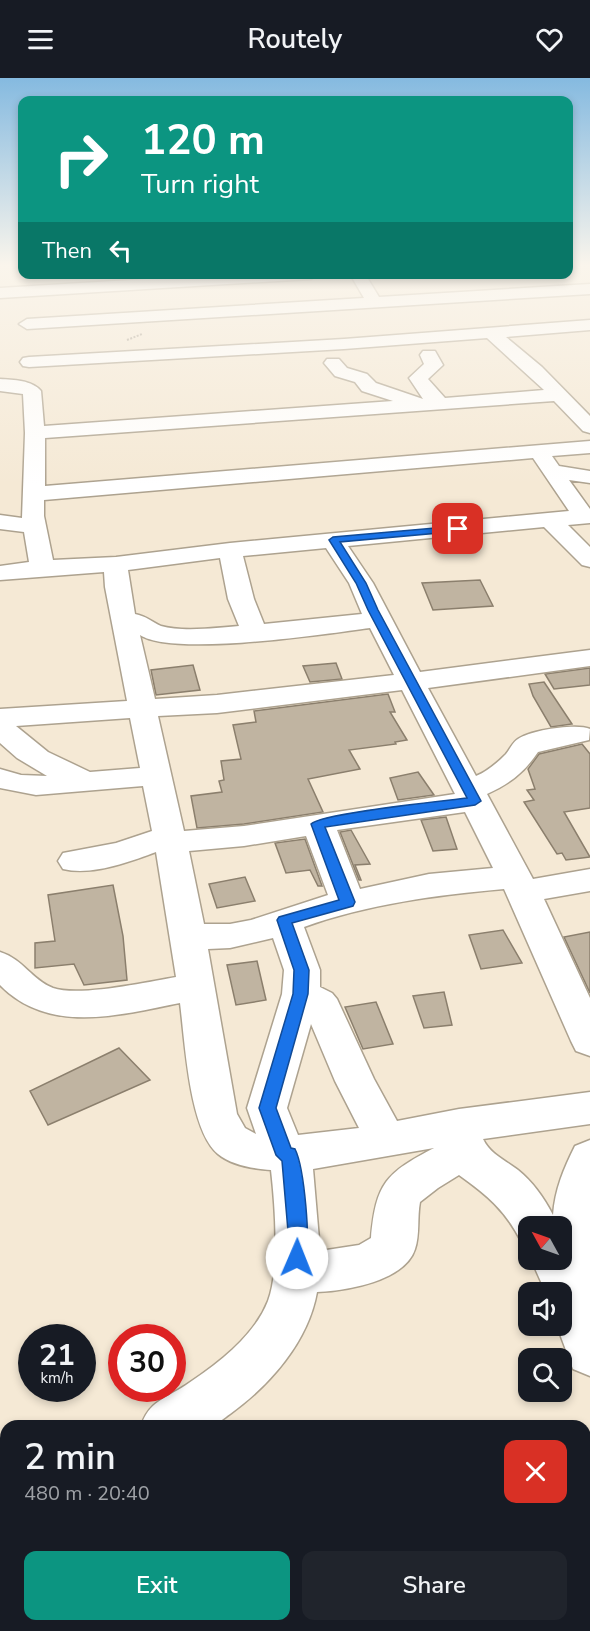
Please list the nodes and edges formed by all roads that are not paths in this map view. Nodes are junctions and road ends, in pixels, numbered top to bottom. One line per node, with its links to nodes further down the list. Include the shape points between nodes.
1 (26, 339): 11 (street)
2 (399, 339): 5 (street)
3 (441, 339): 8 (street)
4 (494, 339): 6 (street)
5 (302, 345): 7 (street); 12 (street, via 322,355)
6 (507, 347): 8 (street); 17 (street)
7 (183, 352): 11 (street); 13 (street)
8 (432, 354): 9 (street); 18 (street, via 434,365 418,378)
9 (408, 357)
10 (365, 360): 12 (street)
11 (29, 362): 14 (street)
12 (322, 364): 16 (street, via 361,378 369,387)
13 (195, 371)
14 (33, 383): 15 (street); 21 (street)
15 (0, 385)
16 (385, 393): 18 (street); 19 (street, via 371,399)
17 (565, 393): 18 (street); 20 (street)
18 (436, 405): 19 (street)
19 (359, 411): 21 (street)
20 (590, 426)
21 (36, 433): 26 (street)
22 (590, 447): 23 (street)
23 (538, 451): 24 (street); 26 (street)
24 (553, 471): 25 (street); 28 (street)
25 (590, 477)
26 (33, 497): 27 (street); 31 (street)
27 (0, 502)
28 (587, 516): 29 (street)
29 (551, 520): 32 (street); 34 (street)
30 (0, 522): 31 (street)
31 (36, 527): 36 (street)
32 (333, 540): 33 (street); 39 (street, via 361,583)
33 (230, 550): 35 (street); 40 (street, via 239,591)
34 (590, 560)
35 (116, 564): 36 (street); 38 (street)
36 (42, 567): 37 (street)
37 (0, 573)
38 (124, 619): 40 (street, via 138,622 155,633 174,636); 43 (street)
39 (378, 619): 40 (street); 42 (street)
40 (255, 634)
41 (590, 658): 42 (street)
42 (411, 680): 43 (street, via 217,704); 50 (street)
43 (141, 707): 44 (street); 47 (street)
44 (0, 718)
45 (0, 724): 49 (street, via 11,740 46,765)
46 (579, 734): 50 (street, via 527,746 499,777)
47 (156, 776): 49 (street); 52 (street)
48 (0, 778): 49 (street, via 36,786)
49 (87, 782)
50 (472, 796): 51 (street); 55 (street)
51 (318, 824): 52 (street, via 244,836); 56 (street)
52 (170, 839): 53 (street); 58 (street)
53 (75, 861)
54 (590, 879): 55 (street)
55 (518, 884): 56 (street, via 429,885); 62 (street)
56 (348, 902): 57 (street)
57 (284, 920): 58 (street, via 256,932); 61 (street, via 302,970)
58 (189, 938): 60 (street)
59 (0, 965): 60 (street, via 23,989 45,1000 70,1004)
60 (196, 987): 66 (street, via 216,1114 224,1133 239,1146)
61 (301, 994): 65 (street, via 324,1009); 66 (street, via 267,1108)
62 (590, 1041)
63 (590, 1107): 64 (street)
64 (461, 1139): 65 (street); 68 (street, via 472,1161 504,1185); 69 (street, via 402,1192 397,1204 393,1248 380,1260 350,1268)
65 (386, 1140): 66 (street)
66 (287, 1155): 69 (street, via 299,1243)
67 (590, 1158): 70 (street, via 577,1191 573,1251)
68 (531, 1216)
69 (295, 1272): 72 (street, via 290,1306 258,1358 203,1405)
70 (560, 1273): 71 (street)
71 (590, 1353)
72 (177, 1420)

